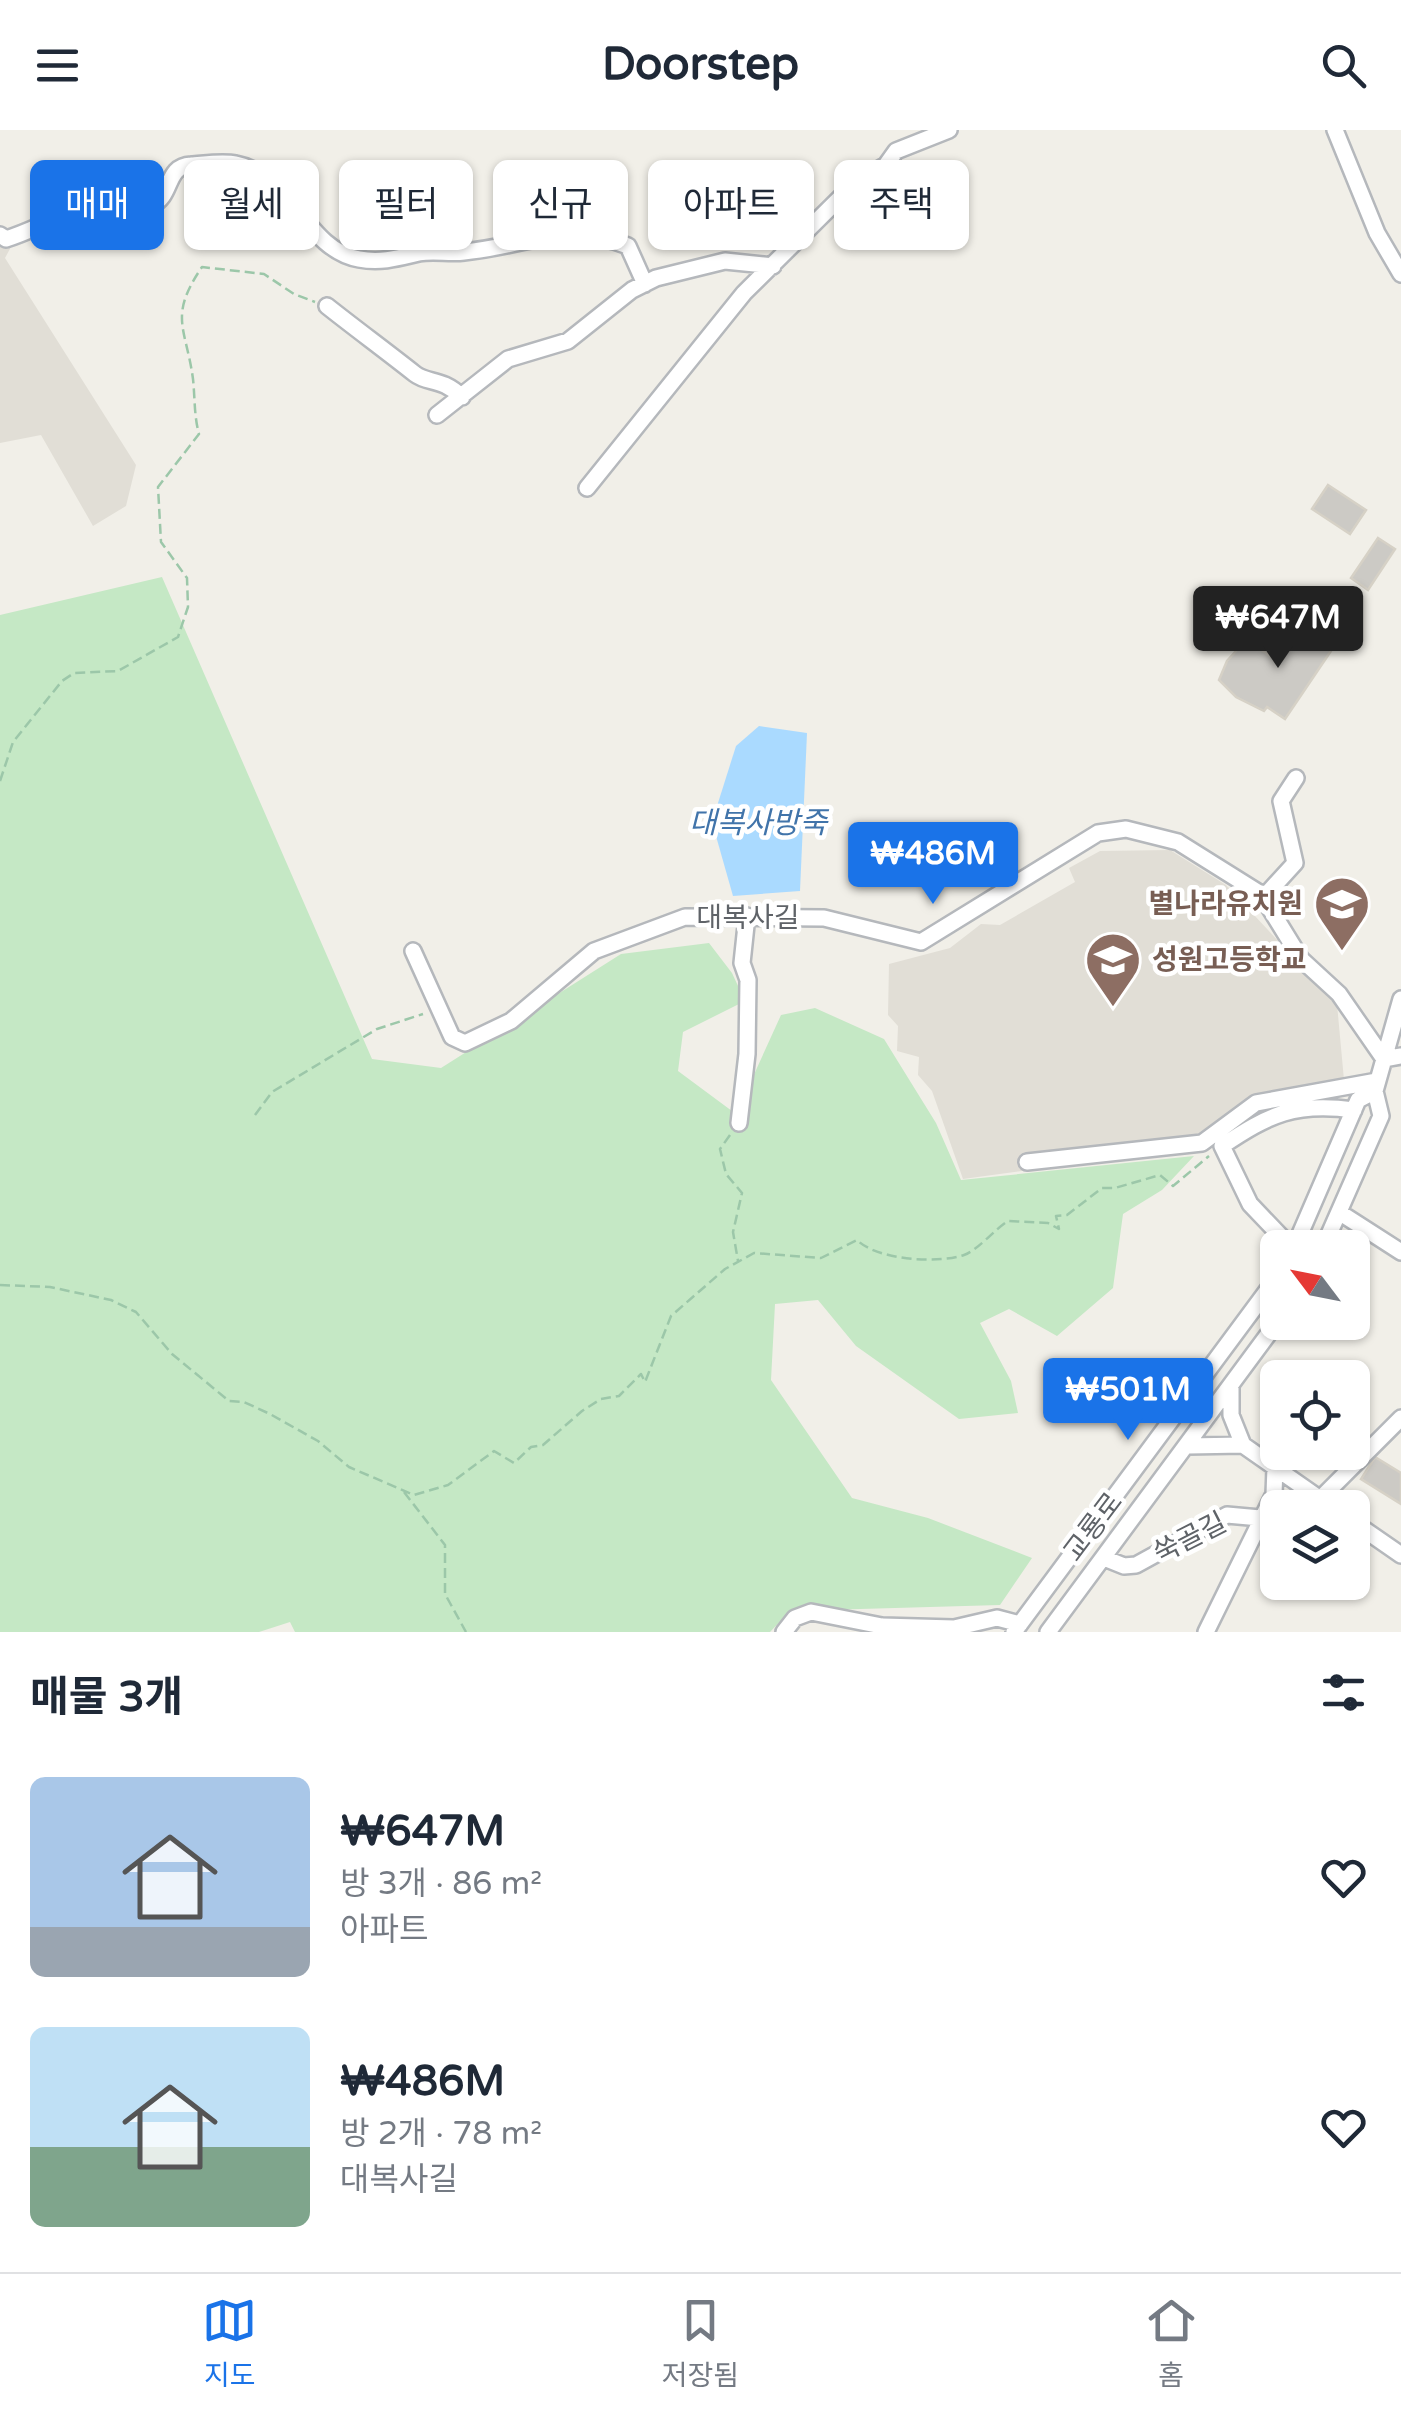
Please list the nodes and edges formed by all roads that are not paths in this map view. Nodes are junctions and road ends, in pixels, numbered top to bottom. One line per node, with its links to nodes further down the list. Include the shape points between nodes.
1 (947, 130): 4 (street, via 896,151 854,184)
2 (1335, 130): 5 (street, via 1376,233)
3 (0, 235): 6 (street, via 37,230 86,208 152,205 184,165 238,164 280,187 318,234 346,256 386,261 576,233 628,246)
4 (774, 266): 6 (street, via 725,261); 10 (street, via 744,293)
5 (1401, 274)
6 (645, 284): 8 (street, via 568,341 508,360)
7 (327, 306): 8 (street, via 418,377 442,380)
8 (462, 396): 9 (street)
9 (437, 415)
10 (587, 488)
11 (1296, 778): 12 (street, via 1280,801 1295,863)
12 (1263, 898): 13 (street, 대복사길, via 1178,842 1126,830 1098,832 1056,854 920,942 824,918); 17 (street, 대복사길, via 1301,958 1339,994)
13 (747, 916): 14 (street, 대복사길, via 685,917 594,951 511,1021 466,1044 452,1037); 20 (street, via 747,1054)
14 (414, 951)
15 (1401, 999): 17 (street)
16 (1401, 1056): 17 (street)
17 (1384, 1059): 18 (street)
18 (1376, 1086): 19 (street); 21 (street, via 1256,1103 1202,1143); 22 (street, via 1381,1116)
19 (1354, 1110): 23 (street, via 1280,1111 1222,1146 1250,1204); 24 (street)
20 (739, 1123)
21 (1027, 1162)
22 (1342, 1214): 25 (street); 26 (street)
23 (1275, 1230)
24 (1301, 1230)
25 (1333, 1230)
26 (1401, 1252)
27 (1260, 1300): 41 (street, 교룡로)
28 (1265, 1340): 29 (street, 교룡로)
29 (1231, 1388): 31 (street); 32 (street, 교룡로)
30 (1401, 1418): 36 (street)
31 (1243, 1445): 32 (street); 33 (street)
32 (1188, 1446): 40 (street, 교룡로)
33 (1260, 1457)
34 (1279, 1470): 35 (street)
35 (1308, 1490)
36 (1337, 1490)
37 (1260, 1518): 40 (street, 쑥골길, via 1226,1516 1136,1565); 45 (street)
38 (1370, 1533): 39 (street)
39 (1401, 1554)
40 (1104, 1558): 44 (street, 교룡로)
41 (1017, 1628): 42 (street, via 997,1618 954,1628)
42 (881, 1629): 43 (street, via 811,1612 794,1618)
43 (784, 1632)
44 (1048, 1632)
45 (1206, 1632)

